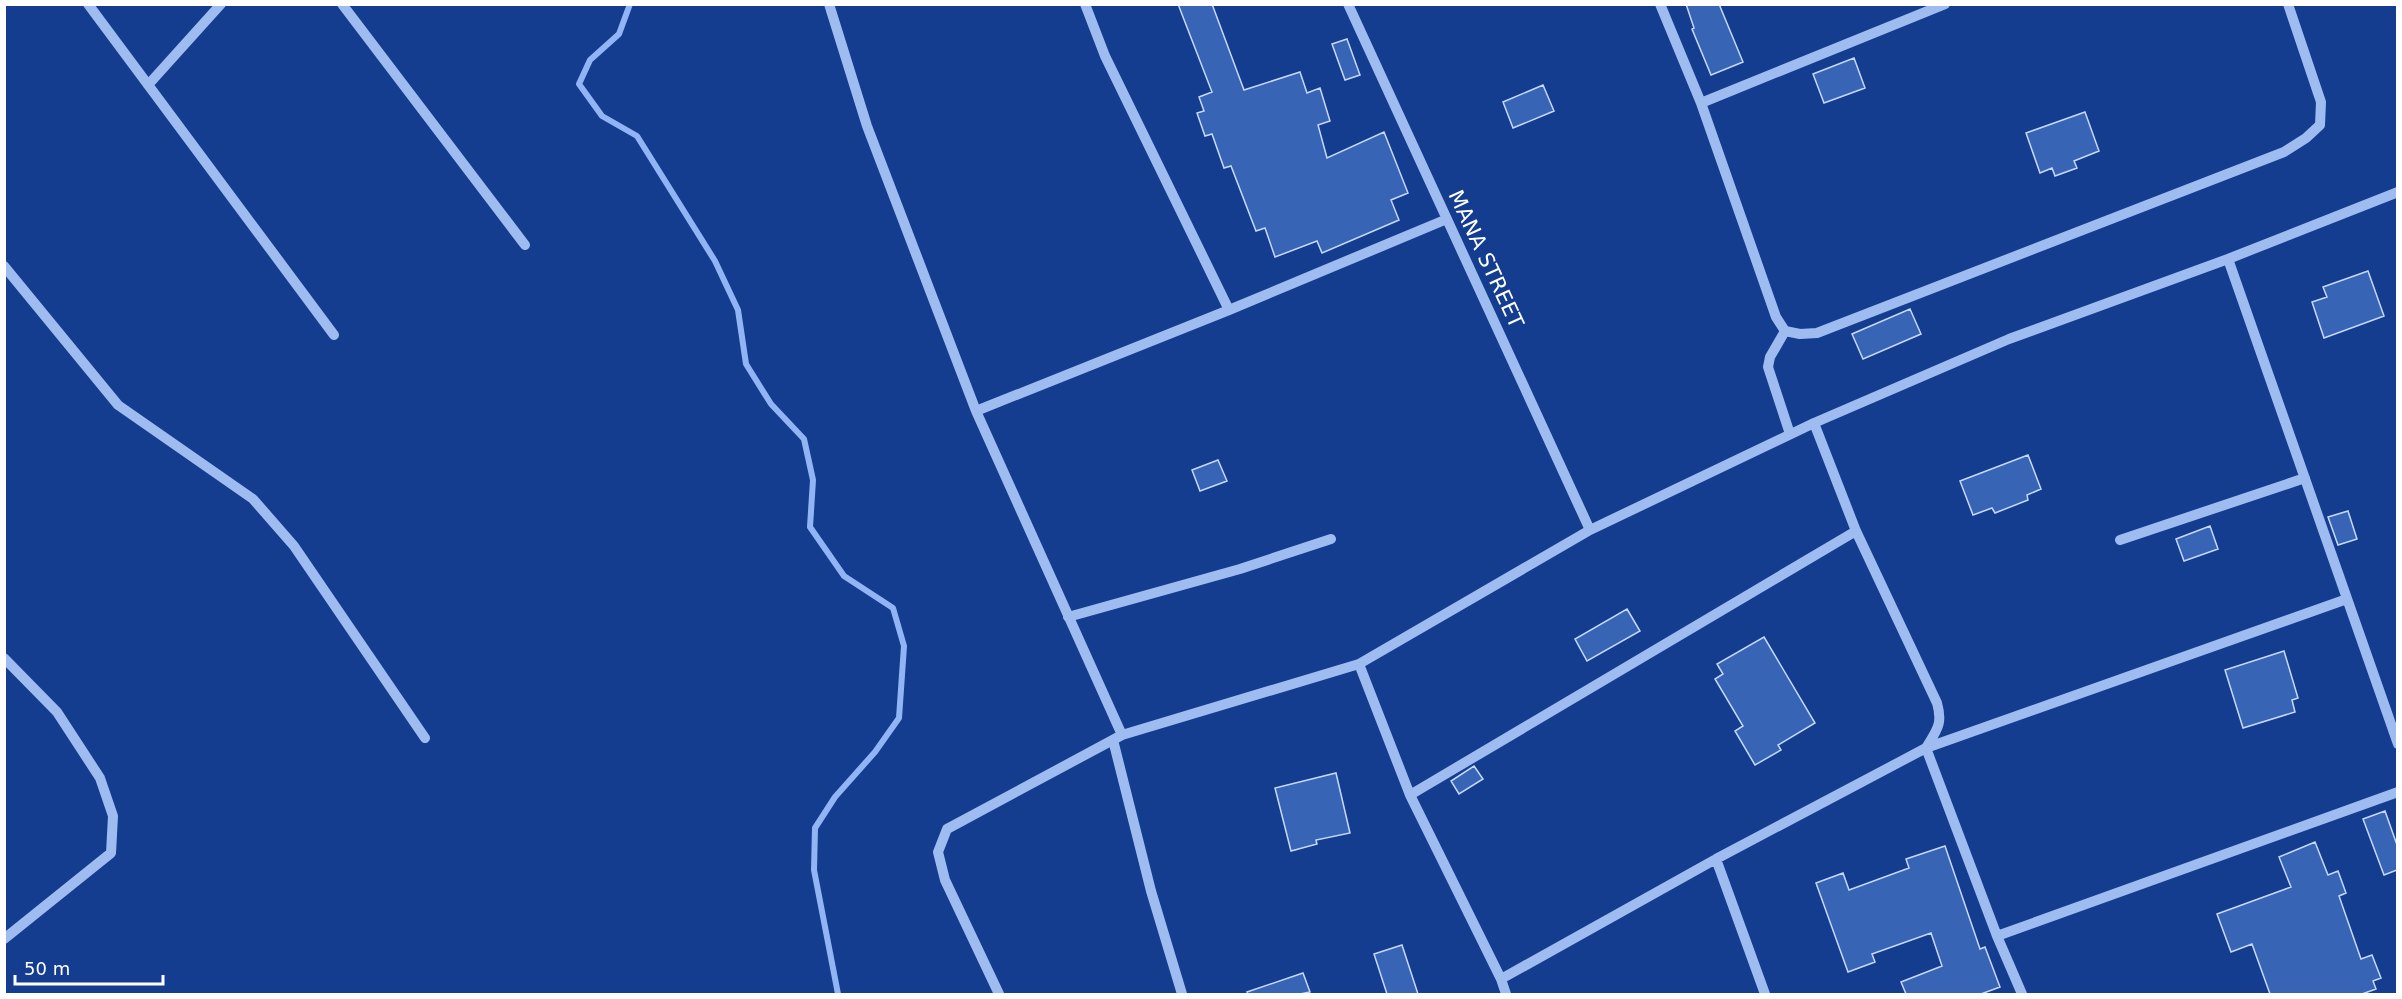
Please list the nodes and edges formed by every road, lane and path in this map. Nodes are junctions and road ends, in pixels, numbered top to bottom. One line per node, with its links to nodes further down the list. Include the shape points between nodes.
1 (88, 4): 10 (street)
2 (220, 4): 10 (street)
3 (342, 4): 14 (street)
4 (829, 4): 20 (street, via 867,126)
5 (1085, 4): 17 (street, via 1105,56)
6 (1348, 4): 13 (street, MANA STREET)
7 (1660, 4): 11 (street)
8 (1945, 4): 11 (street)
9 (2288, 4): 18 (street, via 2321,102 2320,124 2306,138 2284,152 1817,333)
10 (148, 85): 19 (street)
11 (1701, 103): 18 (street, via 1776,317)
12 (2397, 192): 15 (street)
13 (1447, 219): 17 (street); 24 (street, MANA STREET)
14 (525, 245)
15 (2228, 259): 21 (street, via 2009,339); 23 (street)
16 (4, 266): 32 (street, via 118,405 253,500 294,546)
17 (1229, 310): 20 (street)
18 (1785, 331): 22 (street, via 1768,367)
19 (334, 335)
20 (976, 411): 29 (street)
21 (1814, 423): 22 (street); 25 (street)
22 (1790, 434): 24 (street)
23 (2305, 478): 27 (street); 28 (street)
24 (1590, 530): 31 (street)
25 (1856, 531): 35 (street, via 1937,703 1941,718); 37 (street)
26 (1331, 539): 29 (street)
27 (2120, 540)
28 (2347, 599): 34 (street); 35 (street)
29 (1068, 617): 33 (street)
30 (4, 658): 40 (street, via 57,712 100,778 113,816 111,853)
31 (1359, 664): 33 (street); 37 (street)
32 (425, 738)
33 (1118, 738): 42 (street, via 947,830 938,852 945,880); 43 (street, via 1151,891)
34 (2397, 744)
35 (1926, 748): 38 (street); 39 (street)
36 (2397, 792): 39 (street)
37 (1410, 795): 41 (street)
38 (1716, 859): 41 (street); 45 (street)
39 (1996, 936): 46 (street)
40 (4, 939)
41 (1501, 980): 44 (street)
42 (999, 994)
43 (1182, 994)
44 (1506, 994)
45 (1765, 994)
46 (2022, 994)

